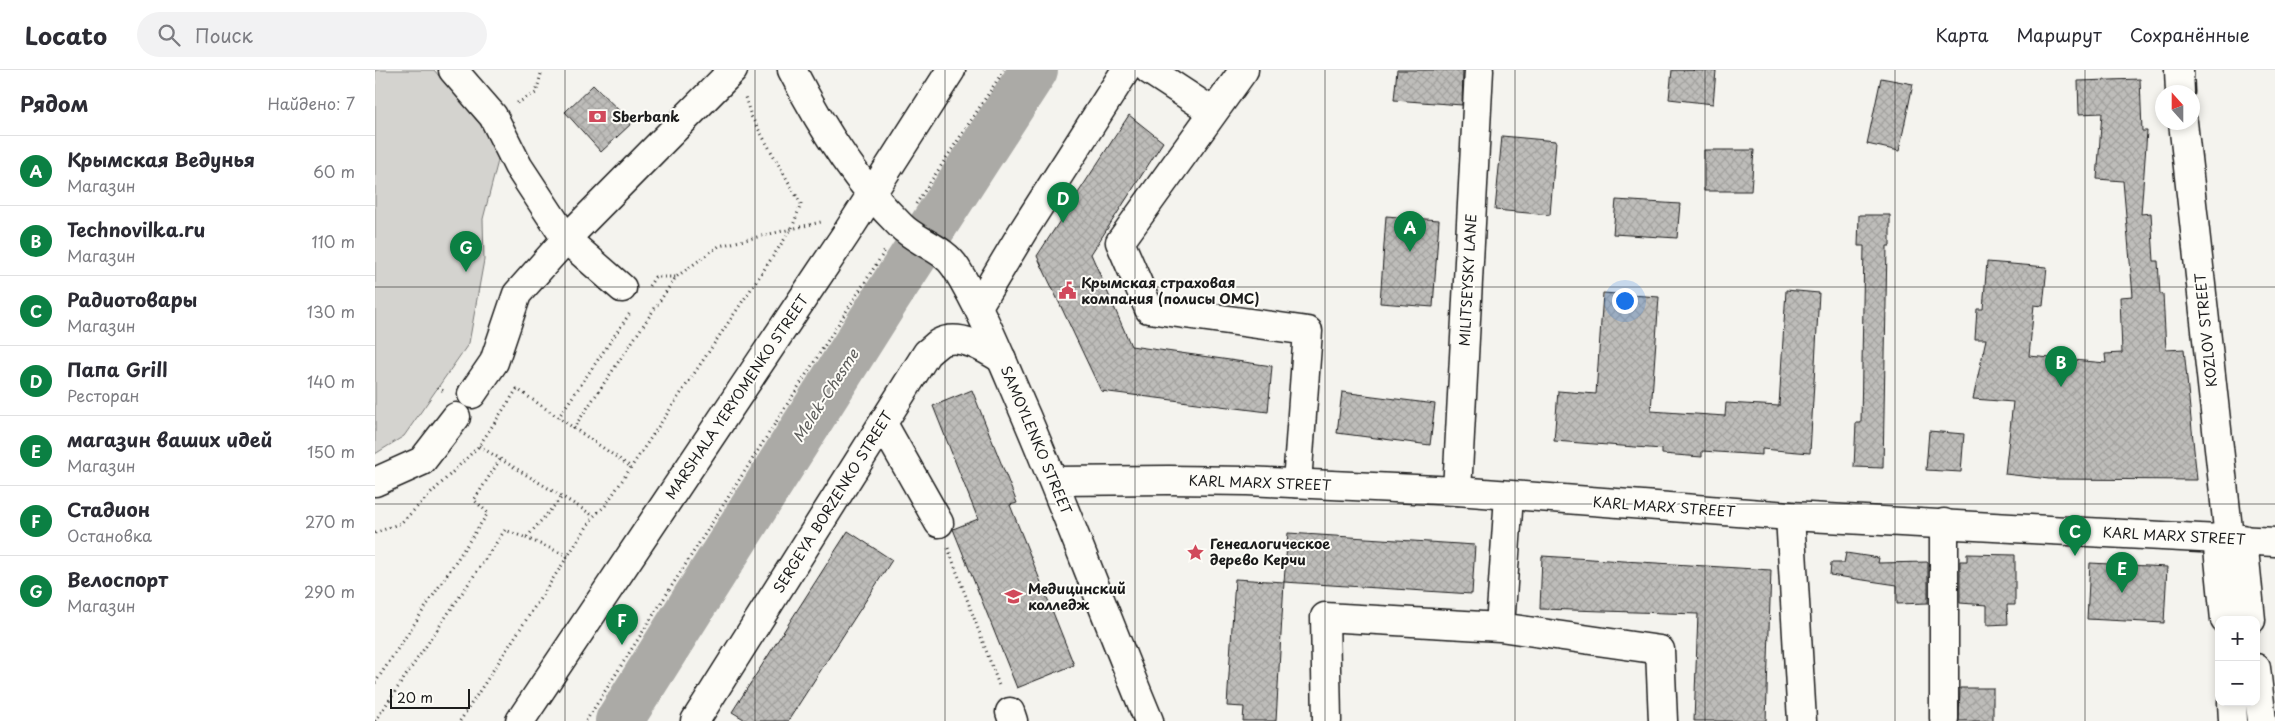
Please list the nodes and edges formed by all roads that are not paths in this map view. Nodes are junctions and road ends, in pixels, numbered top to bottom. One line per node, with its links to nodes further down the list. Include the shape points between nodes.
1 (453, 70): 14 (main road, via 493,116 517,166)
2 (792, 70): 13 (main road, SAMOYLENKO STREET, via 809,104)
3 (951, 70): 13 (main road, MARSHALA YERYOMENKO STREET)
4 (1126, 70): 16 (main road)
5 (1149, 70): 11 (main road)
6 (1243, 70): 11 (main road)
7 (1479, 70): 24 (main road, MILITSEYSKY LANE)
8 (2179, 70): 10 (main road)
9 (738, 79): 14 (main road)
10 (2180, 85)
11 (1213, 112): 23 (main road, via 1120,242 1149,309 1308,332)
12 (2184, 130): 29 (main road, KOZLOV STREET)
13 (872, 194): 16 (main road, SAMOYLENKO STREET, via 901,227 951,260); 37 (main road, MARSHALA YERYOMENKO STREET)
14 (567, 239): 15 (main road); 18 (main road, via 517,294 494,362)
15 (633, 296)
16 (979, 306): 17 (main road, SAMOYLENKO STREET)
17 (1002, 359): 20 (main road, SERGEYA BORZENKO STREET, via 963,340 941,342 927,354); 21 (main road, SAMOYLENKO STREET)
18 (473, 394)
19 (456, 417): 22 (main road, via 422,461)
20 (883, 424): 28 (main road); 38 (main road, SERGEYA BORZENKO STREET)
21 (1054, 481): 23 (main road, KARL MARX STREET); 39 (main road, SAMOYLENKO STREET)
22 (375, 482)
23 (1297, 483): 24 (main road, KARL MARX STREET)
24 (1457, 491): 25 (main road, KARL MARX STREET)
25 (1509, 496): 26 (main road, KARL MARX STREET); 33 (main road)
26 (1790, 516): 27 (main road, KARL MARX STREET); 42 (main road)
27 (1944, 523): 29 (main road, KARL MARX STREET); 36 (main road)
28 (939, 524)
29 (2230, 538): 30 (main road, KARL MARX STREET); 31 (main road, KOZLOV STREET); 32 (main road, KOZLOV STREET)
30 (2275, 542)
31 (2225, 616)
32 (2250, 616)
33 (1500, 627): 40 (main road, via 1325,617); 41 (main road, via 1660,650)
34 (2260, 703): 44 (main road)
35 (2232, 706): 43 (main road)
36 (1944, 719)
37 (520, 721)
38 (695, 721)
39 (1149, 721)
40 (1327, 721)
41 (1663, 721)
42 (1802, 721)
43 (2233, 721)
44 (2262, 721)

